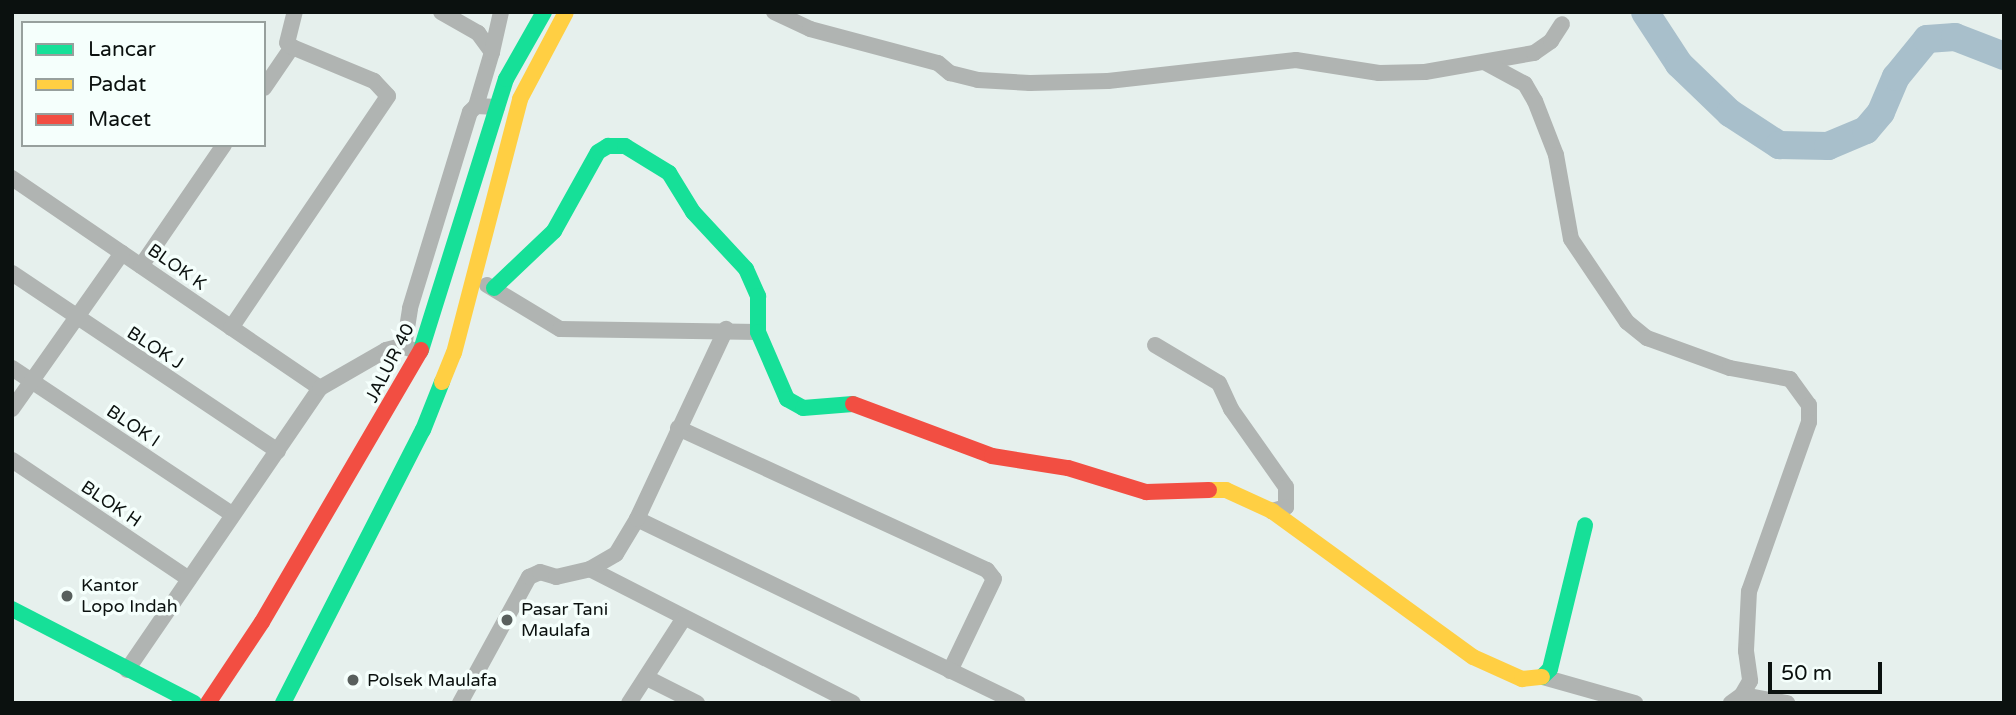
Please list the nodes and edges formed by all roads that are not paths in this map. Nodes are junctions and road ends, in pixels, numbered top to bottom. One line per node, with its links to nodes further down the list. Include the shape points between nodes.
1 (295, 12): 8 (street, via 287,43)
2 (441, 12): 9 (street, via 478,33)
3 (501, 12): 9 (street)
4 (544, 12): 13 (main road, JALUR 40, via 526,37)
5 (566, 12): 17 (main road, via 520,99)
6 (774, 12): 10 (street, via 810,29 938,64 950,73 978,80 1108,81 1296,60 1397,75)
7 (1562, 24): 10 (street, via 1542,48)
8 (292, 47): 11 (street); 24 (street, via 374,82 388,96)
9 (492, 52): 12 (street)
10 (1486, 62): 48 (street, via 1525,83 1535,101 1556,155 1571,239 1628,322 1654,341 1730,368 1790,379 1809,405 1809,422 1749,591 1745,651 1750,681)
11 (266, 85)
12 (476, 106): 13 (street); 28 (street, via 439,204 429,255 410,308)
13 (497, 107): 16 (main road, JALUR 40)
14 (223, 147): 19 (street)
15 (12, 178): 18 (street, BLOK K)
16 (469, 194): 17 (main road); 28 (main road, JALUR 40)
17 (496, 194): 21 (main road)
18 (122, 253): 19 (street, BLOK K); 23 (street)
19 (141, 266): 24 (street, BLOK K)
20 (12, 273): 23 (street, BLOK J)
21 (472, 278): 22 (street); 51 (main road, via 454,352 423,430)
22 (494, 288): 25 (street, via 560,329); 26 (main road, via 554,231 598,152 625,146 669,173 693,212 747,269 758,296)
23 (76, 319): 30 (street); 34 (street, BLOK J)
24 (231, 328): 31 (street, BLOK K)
25 (726, 329): 26 (street); 33 (street)
26 (758, 332): 36 (main road, via 782,391 803,408 844,402 992,456 1068,468 1146,492 1217,488)
27 (1155, 345): 36 (street, via 1219,383 1231,409 1286,487 1286,507)
28 (412, 349): 31 (street, via 368,358); 50 (main road, JALUR 40, via 262,622)
29 (12, 368): 30 (street, BLOK I)
30 (32, 381): 32 (street); 37 (street, BLOK I)
31 (320, 388): 34 (street)
32 (12, 409)
33 (677, 428): 38 (street); 45 (street, via 987,570 994,579)
34 (278, 451): 37 (street)
35 (12, 460): 41 (street, BLOK H)
36 (1272, 511): 46 (main road, via 1473,657 1522,679)
37 (233, 515): 41 (street)
38 (637, 519): 40 (street, via 616,554); 45 (street)
39 (1585, 525): 46 (main road, via 1558,645)
40 (590, 569): 43 (street); 52 (street, via 556,577 540,572 529,577)
41 (189, 579): 44 (street)
42 (12, 609): 44 (main road)
43 (684, 618): 47 (street); 55 (street)
44 (127, 670): 49 (main road)
45 (950, 671): 56 (street)
46 (1544, 677): 57 (street)
47 (647, 678): 53 (street); 54 (street)
48 (1737, 699): 58 (street)
49 (194, 703)
50 (208, 703)
51 (283, 703)
52 (460, 703)
53 (629, 703)
54 (697, 703)
55 (853, 703)
56 (1018, 703)
57 (1635, 703)
58 (1787, 703)

